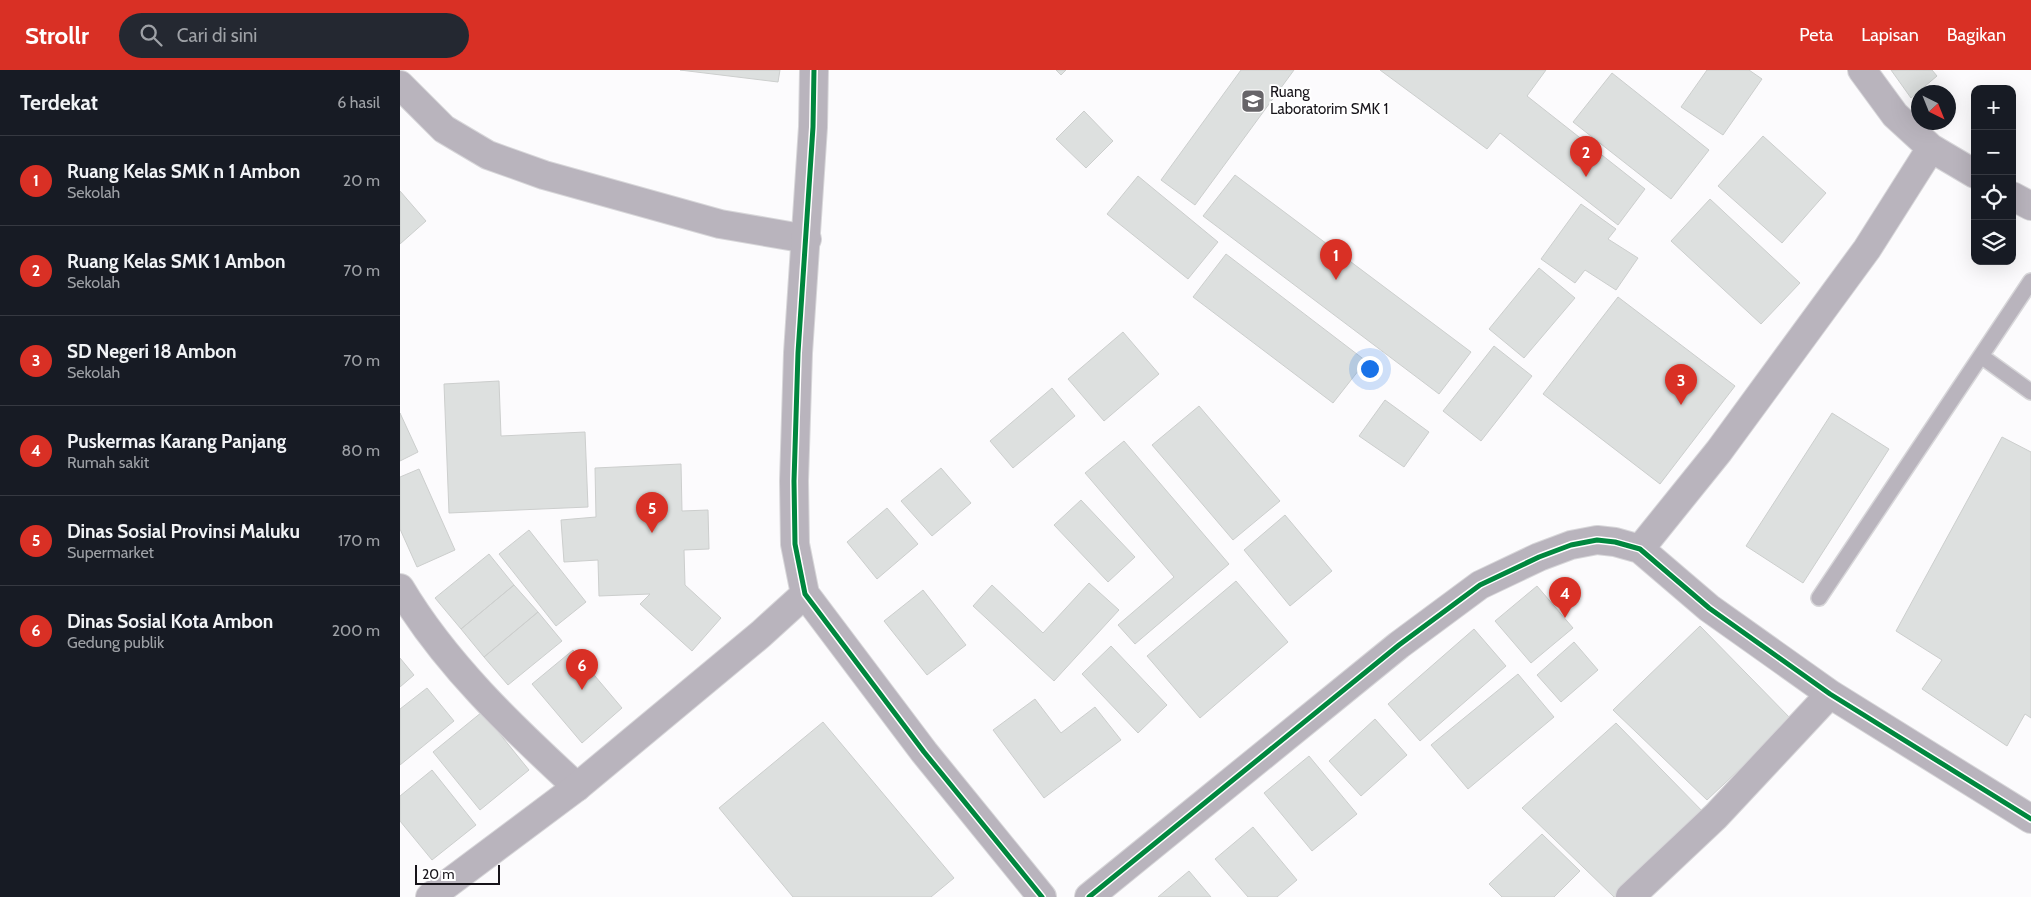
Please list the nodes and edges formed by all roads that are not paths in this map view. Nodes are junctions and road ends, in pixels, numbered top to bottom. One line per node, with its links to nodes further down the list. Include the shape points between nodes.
1 (814, 70): 8 (street)
2 (1862, 70): 4 (street, via 1895,115)
3 (400, 85): 8 (street, via 444,129 488,155 544,175 720,224)
4 (1931, 148): 5 (street); 12 (street, via 1867,249 1719,451)
5 (1971, 172)
6 (2016, 198): 7 (street)
7 (2031, 206)
8 (807, 239): 14 (street, via 798,353 794,481 795,544)
9 (2031, 281): 10 (lane)
10 (1982, 356): 11 (lane); 15 (lane)
11 (2030, 389)
12 (1640, 549): 16 (street, via 1709,608); 21 (street, via 1597,540 1571,545 1480,585 1399,646)
13 (400, 588): 17 (street, via 413,610 466,677 534,748)
14 (805, 594): 17 (street); 20 (street, via 924,752)
15 (1819, 598)
16 (1830, 694): 18 (street); 22 (street, via 1716,816)
17 (577, 787): 19 (street)
18 (2031, 819)
19 (430, 897)
20 (1042, 897)
21 (1089, 897)
22 (1630, 897)

